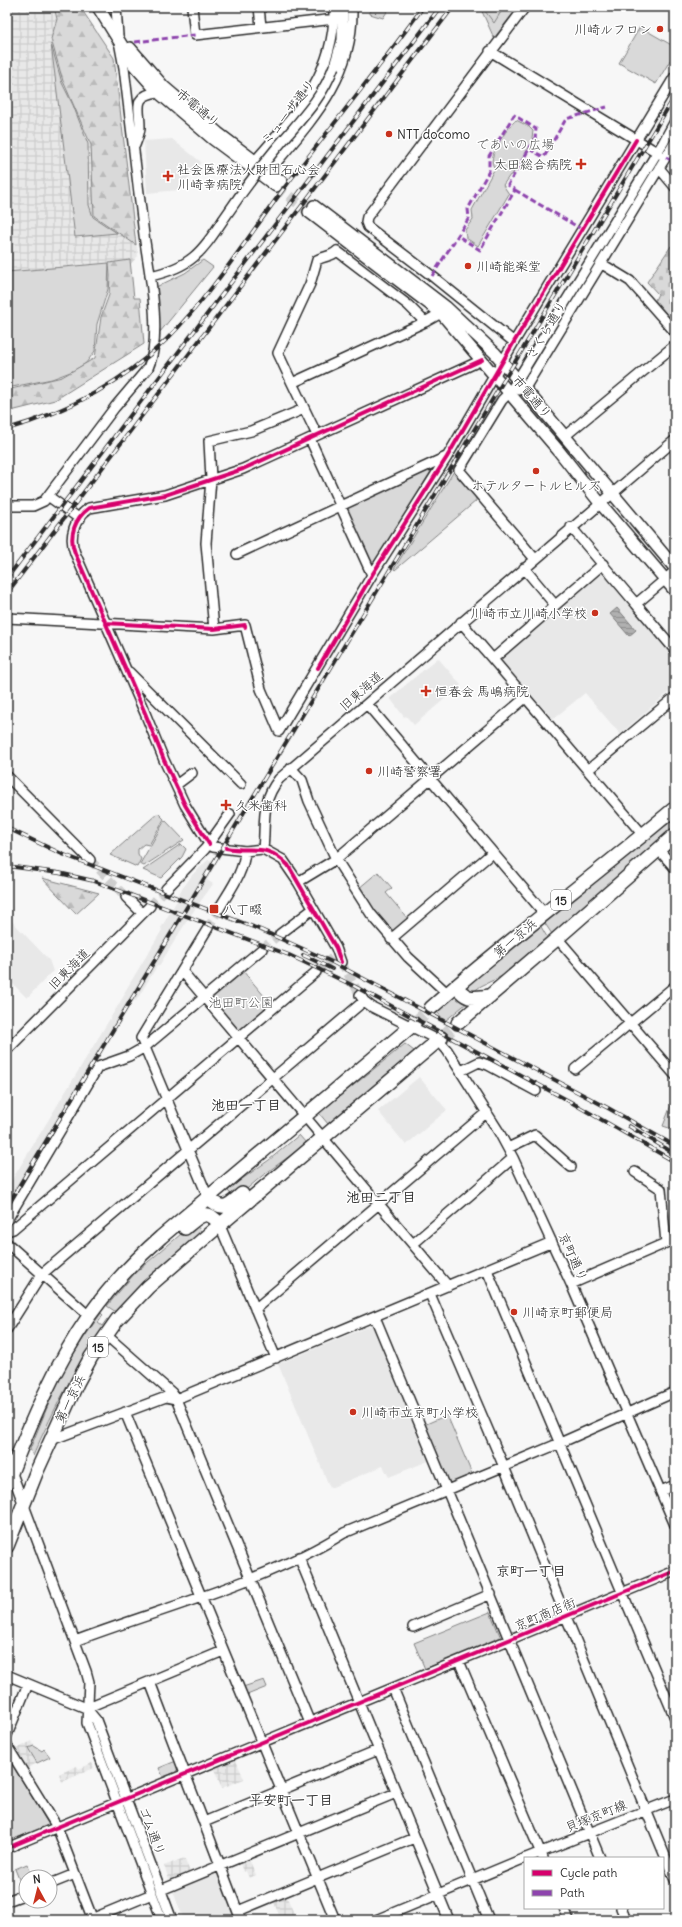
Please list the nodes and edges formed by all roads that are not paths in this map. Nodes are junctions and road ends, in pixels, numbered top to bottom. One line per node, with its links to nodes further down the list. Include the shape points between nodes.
1 (98, 7): 11 (main road, 市電通り)
2 (116, 7): 11 (street)
3 (192, 7): 10 (street, via 195,35)
4 (259, 7): 10 (street)
5 (334, 7): 9 (street)
6 (343, 7): 26 (street, ミューザ通り, bridge, via 342,40 329,78 316,101 256,174 195,257 171,271)
7 (352, 7): 23 (street, via 347,54 336,84 314,118)
8 (525, 7): 12 (street)
9 (335, 19): 10 (street); 21 (street, via 331,45 317,83 295,114)
10 (261, 27)
11 (118, 36): 14 (main road, 市電通り, via 134,65); 18 (street); 21 (main road, 市電通り, via 164,87)
12 (490, 51): 16 (street); 30 (street, via 367,216 366,222 368,227)
13 (675, 76): 16 (street)
14 (158, 92): 18 (street, via 149,94 139,102 140,129); 23 (main road, 市電通り, via 213,139 278,184)
15 (675, 121): 19 (street, さくら通り)
16 (636, 140): 19 (street); 30 (street)
17 (675, 142): 20 (street, さくら通り)
18 (134, 147): 26 (street)
19 (657, 152): 20 (street); 34 (street, さくら通り)
20 (666, 157): 22 (street, さくら通り)
21 (255, 161): 23 (main road, 市電通り)
22 (659, 168): 24 (street); 25 (street, さくら通り)
23 (269, 171)
24 (675, 187)
25 (602, 264): 29 (street, via 630,281); 37 (street, さくら通り)
26 (150, 276): 45 (street, via 154,327 151,362)
27 (441, 313): 28 (street); 32 (main road, 市電通り); 33 (main road, 市電通り, via 311,209 446,307)
28 (425, 322): 36 (street); 36 (street, via 408,305 337,251 333,255 317,260 310,284 278,353)
29 (675, 332)
30 (514, 342): 33 (street)
31 (675, 344): 40 (street)
32 (482, 360): 35 (main road, 市電通り); 41 (street)
33 (503, 362): 34 (main road, 市電通り); 35 (street)
34 (518, 373): 37 (main road, 市電通り); 38 (street, さくら通り)
35 (495, 374): 38 (main road, 市電通り); 43 (street)
36 (292, 382): 39 (street)
37 (525, 388): 38 (street); 40 (main road, 市電通り)
38 (510, 392): 46 (main road, 市電通り, via 558,450); 52 (street, さくら通り, via 459,470)
39 (304, 409): 41 (street); 44 (street, via 251,431 209,441)
40 (565, 436): 46 (main road, 市電通り)
41 (313, 437): 44 (street, via 245,468); 48 (street)
42 (675, 440): 46 (street, 旧東海道)
43 (447, 457): 48 (street); 57 (street)
44 (211, 479): 49 (street, via 165,495 89,508); 65 (street, via 206,543)
45 (48, 496): 47 (street, via 40,504); 49 (street)
46 (606, 498): 50 (street, 旧東海道); 55 (main road, 市電通り); 58 (main road, 市電通り)
47 (7, 506)
48 (340, 507): 51 (street); 57 (street)
49 (80, 519): 64 (street, via 73,529 72,546)
50 (571, 527): 52 (street, 旧東海道); 53 (street)
51 (237, 554)
52 (535, 559): 54 (street, 旧東海道)
53 (604, 564): 60 (street); 61 (street)
54 (524, 568): 61 (street); 63 (street, 旧東海道)
55 (675, 568)
56 (675, 571): 58 (street)
57 (372, 575): 65 (street, via 279,731 261,688 245,625)
58 (665, 579): 59 (main road, 市電通り); 60 (street)
59 (675, 591)
60 (636, 604): 66 (street)
61 (555, 605): 67 (street)
62 (7, 618): 64 (street)
63 (461, 622): 67 (street); 71 (street, 旧東海道)
64 (106, 623): 65 (street); 68 (street)
65 (214, 629)
66 (675, 650)
67 (493, 659): 70 (street)
68 (125, 668): 77 (street); 78 (street)
69 (675, 696): 73 (street)
70 (525, 698): 73 (street); 76 (street)
71 (367, 704): 72 (street, 旧東海道); 76 (street)
72 (291, 768): 84 (street, 旧東海道, via 279,779 264,808); 88 (street, via 302,780 309,802)
73 (588, 770): 81 (street)
74 (192, 773): 78 (street)
75 (7, 776): 89 (street)
76 (430, 778): 87 (street); 88 (street)
77 (242, 784)
78 (176, 785): 83 (street)
79 (675, 808): 81 (highway, 第一京浜 / 15)
80 (230, 814): 83 (street)
81 (643, 835): 98 (highway, 第一京浜 / 15)
82 (675, 835): 85 (highway, 15)
83 (209, 844): 86 (street, via 213,847); 92 (street)
84 (263, 849): 86 (street); 91 (street, via 283,860)
85 (658, 849): 90 (street); 102 (highway, 15)
86 (245, 851): 95 (street, via 240,871)
87 (492, 853): 98 (street); 101 (street)
88 (336, 859): 91 (street); 101 (street, via 371,914)
89 (90, 860)
90 (675, 868)
91 (298, 882): 96 (street)
92 (166, 889)
93 (126, 897): 97 (street)
94 (150, 906): 97 (street, 旧東海道)
95 (219, 909)
96 (313, 909): 100 (street); 104 (street, via 336,948)
97 (142, 913): 118 (street, 旧東海道)
98 (544, 913): 108 (highway, 第一京浜 / 15)
99 (208, 928): 105 (street)
100 (280, 934)
101 (391, 938): 108 (street, via 422,971)
102 (558, 938): 109 (highway, 15); 113 (street)
103 (262, 949): 110 (street)
104 (337, 958)
105 (182, 971): 110 (street); 117 (street, via 141,1038)
106 (316, 972): 115 (street)
107 (675, 986): 113 (street)
108 (452, 990): 109 (highway, via 470,998); 111 (highway, 第一京浜 / 15)
109 (490, 996): 112 (highway, 15)
110 (204, 997): 115 (street); 117 (street)
111 (431, 1008)
112 (458, 1022)
113 (631, 1022): 119 (street); 121 (street)
114 (412, 1025): 116 (street, 京町通り); 122 (street, 京町通り, via 362,998); 126 (highway, 第一京浜 / 15)
115 (239, 1038): 122 (street); 124 (street)
116 (440, 1039): 120 (street, 京町通り); 127 (highway, 第一京浜 / 15)
117 (145, 1047): 124 (street); 136 (street, via 129,1056 98,1067)
118 (7, 1050)
119 (575, 1069)
120 (461, 1071): 123 (street, via 479,1062); 125 (street, 京町通り)
121 (675, 1075)
122 (272, 1078): 126 (street); 129 (street)
123 (536, 1091)
124 (167, 1099): 129 (street); 137 (street, via 13,1229)
125 (487, 1112): 128 (street, 京町通り); 134 (street)
126 (305, 1116): 127 (street); 135 (highway, 第一京浜 / 15, via 221,1186)
127 (323, 1138): 130 (highway, 第一京浜 / 15); 134 (street)
128 (508, 1148): 131 (street, 京町通り); 132 (street, via 535,1135)
129 (188, 1150): 135 (street); 144 (street)
130 (308, 1151): 135 (highway, 第一京浜 / 15); 135 (highway, 第一京浜 / 15, via 287,1161 230,1204)
131 (513, 1158): 140 (street, 京町通り); 142 (street)
132 (571, 1167)
133 (636, 1172): 141 (street, via 661,1189)
134 (379, 1204): 142 (street); 148 (street)
135 (214, 1211): 148 (street); 149 (highway, 第一京浜 / 15, via 153,1244); 152 (highway, 第一京浜 / 15, via 208,1235 148,1287)
136 (7, 1220)
137 (7, 1231)
138 (675, 1239): 141 (street)
139 (7, 1242): 144 (street)
140 (552, 1242): 143 (street); 145 (street, 京町通り)
141 (666, 1243): 145 (street)
142 (413, 1244): 146 (street)
143 (487, 1270): 146 (street); 159 (street)
144 (42, 1274): 149 (street); 151 (street)
145 (571, 1284): 157 (street, 京町通り)
146 (448, 1286): 147 (street)
147 (430, 1294): 150 (street); 160 (street)
148 (255, 1309): 153 (street)
149 (89, 1316): 161 (highway, 第一京浜 / 15, via 42,1401)
150 (376, 1317): 153 (street); 163 (street)
151 (7, 1329)
152 (106, 1335): 155 (street); 158 (highway, 第一京浜 / 15, via 77,1383)
153 (276, 1358): 155 (street)
154 (675, 1392): 157 (street)
155 (176, 1399): 156 (street, via 166,1397); 170 (street)
156 (125, 1412): 158 (street); 173 (street)
157 (627, 1414): 159 (street); 164 (street, 京町通り)
158 (51, 1440): 165 (highway, 第一京浜 / 15)
159 (560, 1443): 160 (street); 171 (street)
160 (504, 1466): 163 (street); 174 (street)
161 (8, 1471): 165 (street)
162 (675, 1485): 164 (street)
163 (447, 1490): 168 (street, via 344,1533); 172 (street)
164 (661, 1491): 166 (street, 京町通り)
165 (24, 1503): 167 (highway, 第一京浜 / 15); 177 (street)
166 (675, 1525)
167 (7, 1546)
168 (299, 1557): 170 (street); 184 (street)
169 (675, 1571): 171 (street, 京町商店街)
170 (250, 1578): 173 (street); 187 (street)
171 (622, 1593): 174 (street, 京町商店街); 186 (street)
172 (491, 1594): 175 (street); 176 (street)
173 (201, 1596): 177 (street); 178 (street)
174 (566, 1616): 176 (street, 京町商店街); 197 (street)
175 (413, 1627)
176 (509, 1640): 179 (street, 京町商店街); 200 (street)
177 (75, 1641): 185 (street, via 89,1682)
178 (223, 1651): 181 (street); 189 (street)
179 (459, 1661): 183 (street, 京町商店街); 204 (street)
180 (7, 1675): 182 (street)
181 (150, 1682): 185 (street); 192 (street)
182 (28, 1684): 185 (street); 188 (street)
183 (393, 1688): 184 (street, 京町商店街); 211 (street)
184 (358, 1703): 187 (street, 京町商店街); 191 (street)
185 (86, 1708): 196 (street, ゴム通り, via 96,1720)
186 (675, 1718)
187 (310, 1722): 189 (street, 京町商店街)
188 (7, 1734)
189 (262, 1742): 192 (street, 京町商店街); 193 (street)
190 (7, 1746): 199 (street)
191 (378, 1750): 193 (street); 194 (street)
192 (186, 1774): 196 (street, 京町商店街); 198 (street)
193 (281, 1790): 198 (street); 201 (street)
194 (396, 1793): 201 (street); 202 (street)
195 (675, 1799): 197 (street, 貝塚京町線)
196 (122, 1801): 199 (street, 京町商店街); 214 (street, ゴム通り)
197 (646, 1810): 200 (street, 貝塚京町線); 212 (street)
198 (204, 1822): 208 (street)
199 (57, 1827): 203 (street, 京町商店街); 209 (street)
200 (590, 1832): 204 (street, 貝塚京町線); 206 (street)
201 (299, 1833): 208 (street); 210 (street)
202 (414, 1838): 210 (street); 215 (street)
203 (7, 1848)
204 (542, 1855): 205 (street, 貝塚京町線)
205 (531, 1857)
206 (600, 1857)
207 (524, 1859): 211 (street, 貝塚京町線)
208 (221, 1865): 214 (street); 220 (street)
209 (75, 1874): 213 (street); 221 (street)
210 (318, 1878): 220 (street); 224 (street)
211 (472, 1880): 215 (street, 貝塚京町線); 227 (street)
212 (675, 1880)
213 (58, 1881)
214 (156, 1892): 221 (street); 222 (street, ゴム通り); 223 (street, ゴム通り)
215 (438, 1894): 225 (street, 貝塚京町線); 226 (street)
216 (18, 1897): 217 (street)
217 (7, 1901)
218 (564, 1909): 228 (street)
219 (621, 1909): 229 (street)
220 (240, 1916)
221 (92, 1919)
222 (162, 1920)
223 (172, 1920)
224 (335, 1920)
225 (376, 1920)
226 (449, 1920)
227 (489, 1920)
228 (569, 1920)
229 (626, 1920)

